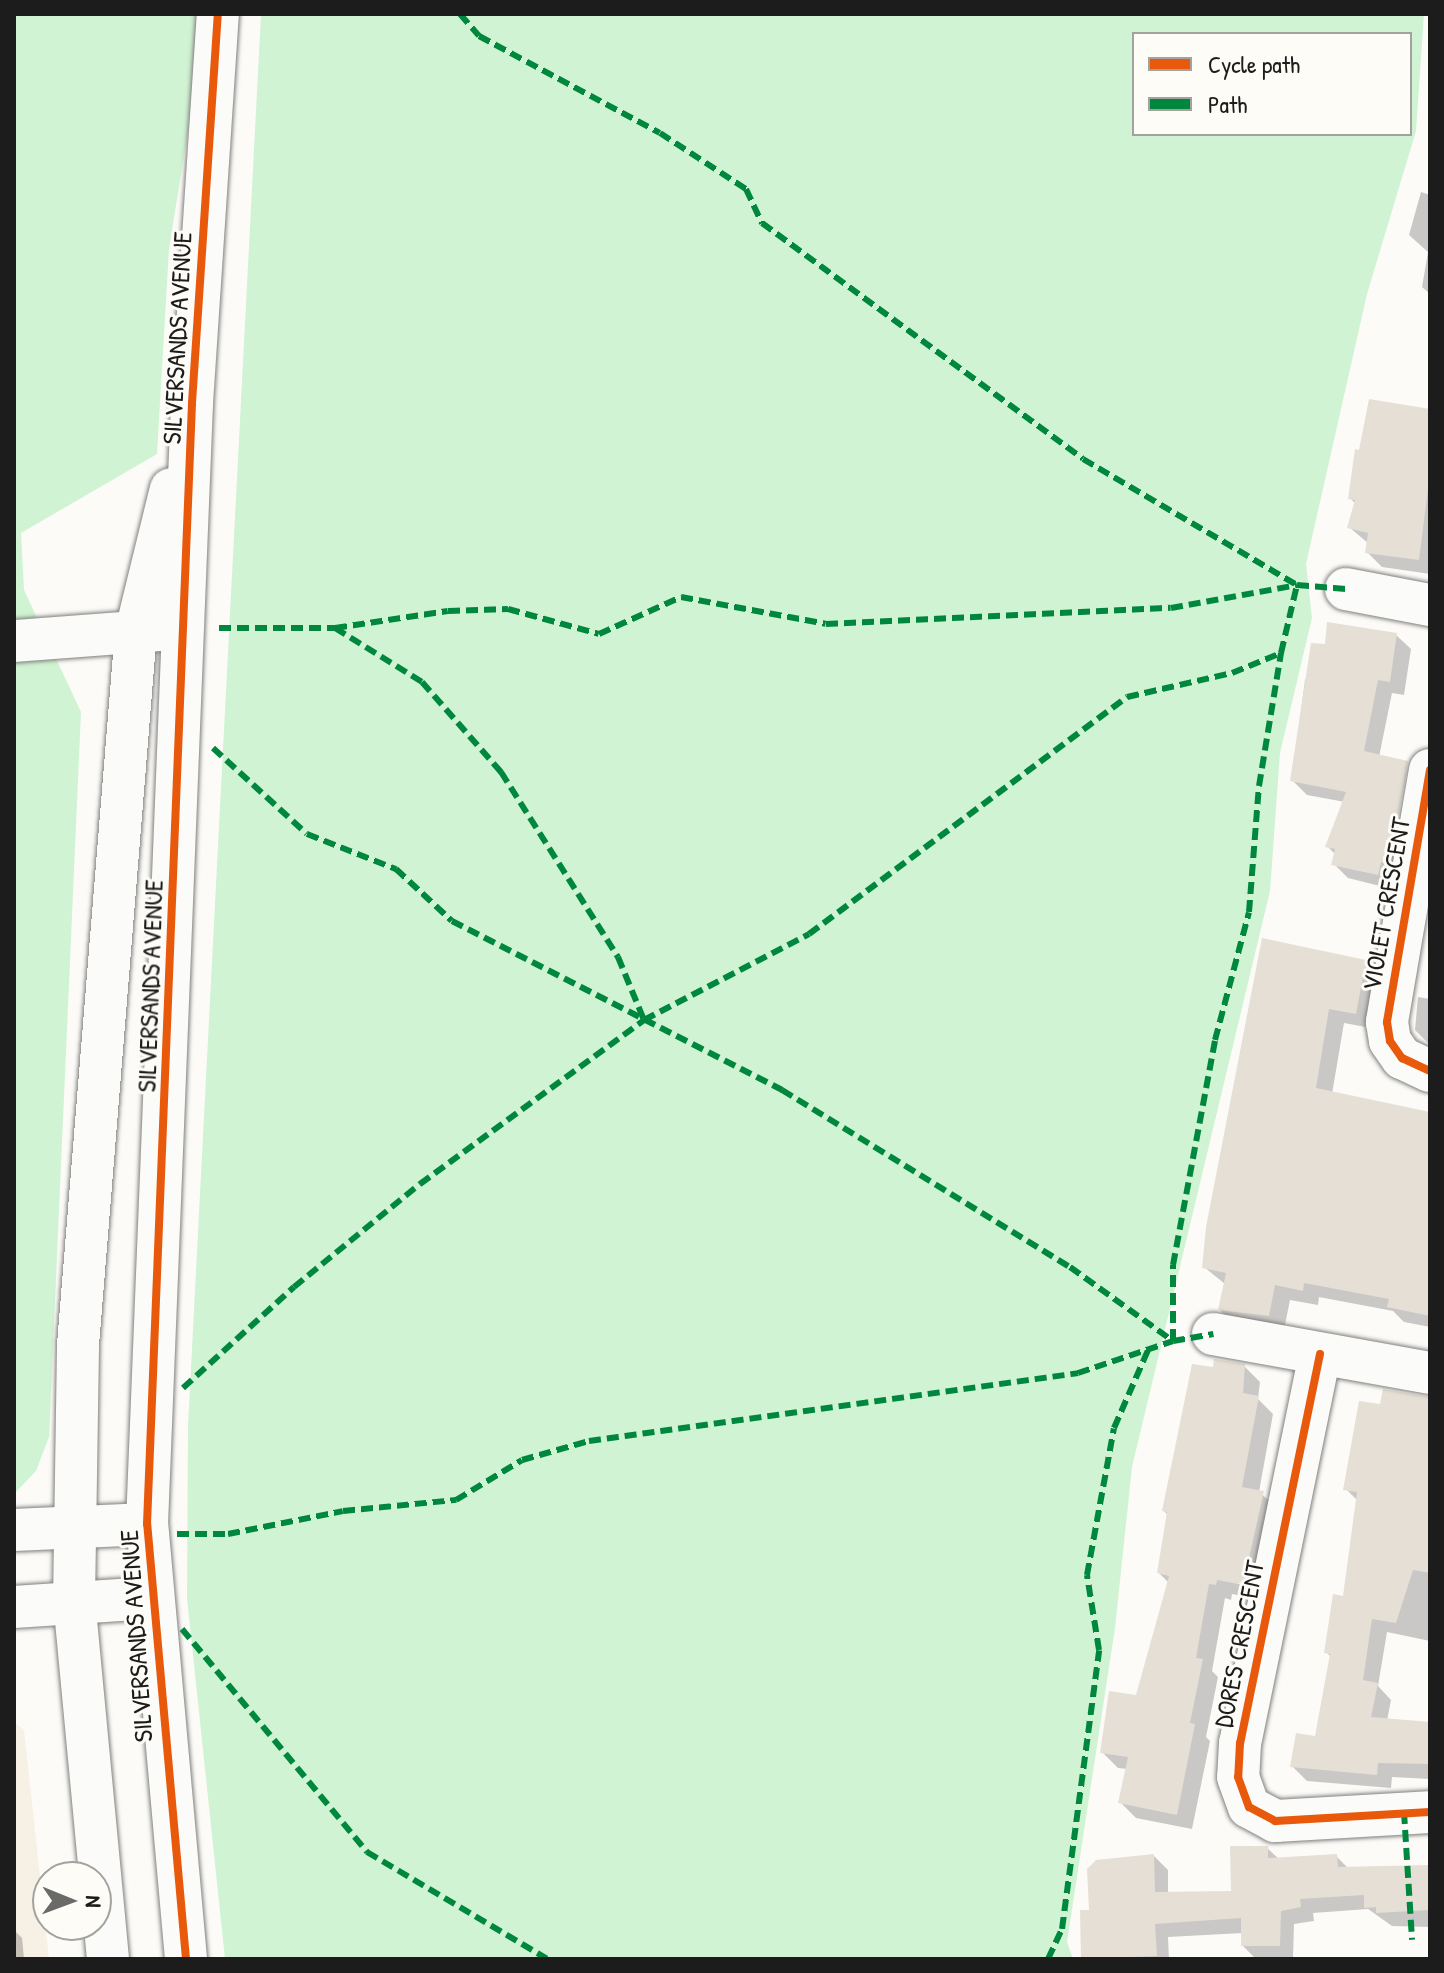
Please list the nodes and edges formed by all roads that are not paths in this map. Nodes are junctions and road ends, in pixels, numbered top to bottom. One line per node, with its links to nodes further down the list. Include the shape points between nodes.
1 (218, 14): 2 (street, SILVERSANDS AVENUE)
2 (192, 403): 5 (street, SILVERSANDS AVENUE); 6 (street, SILVERSANDS AVENUE)
3 (1346, 589): 4 (street)
4 (1430, 605)
5 (184, 628): 6 (street); 13 (street, SILVERSANDS AVENUE)
6 (136, 631): 7 (street); 14 (street, SILVERSANDS AVENUE, via 78,1345)
7 (14, 641)
8 (1430, 770): 9 (street, VIOLET CRESCENT, via 1387,1022 1390,1041 1402,1058)
9 (1430, 1071)
10 (1213, 1334): 11 (street)
11 (1320, 1354): 12 (street); 19 (street, DORES CRESCENT, via 1240,1743 1238,1777 1249,1807 1275,1821)
12 (1430, 1373)
13 (147, 1524): 14 (street); 16 (street, SILVERSANDS AVENUE)
14 (74, 1525): 15 (street); 17 (street, SILVERSANDS AVENUE)
15 (14, 1530)
16 (150, 1598): 17 (street); 21 (street, SILVERSANDS AVENUE)
17 (74, 1602): 18 (street); 20 (street, SILVERSANDS AVENUE)
18 (14, 1607)
19 (1430, 1812)
20 (108, 1959)
21 (186, 1959)

